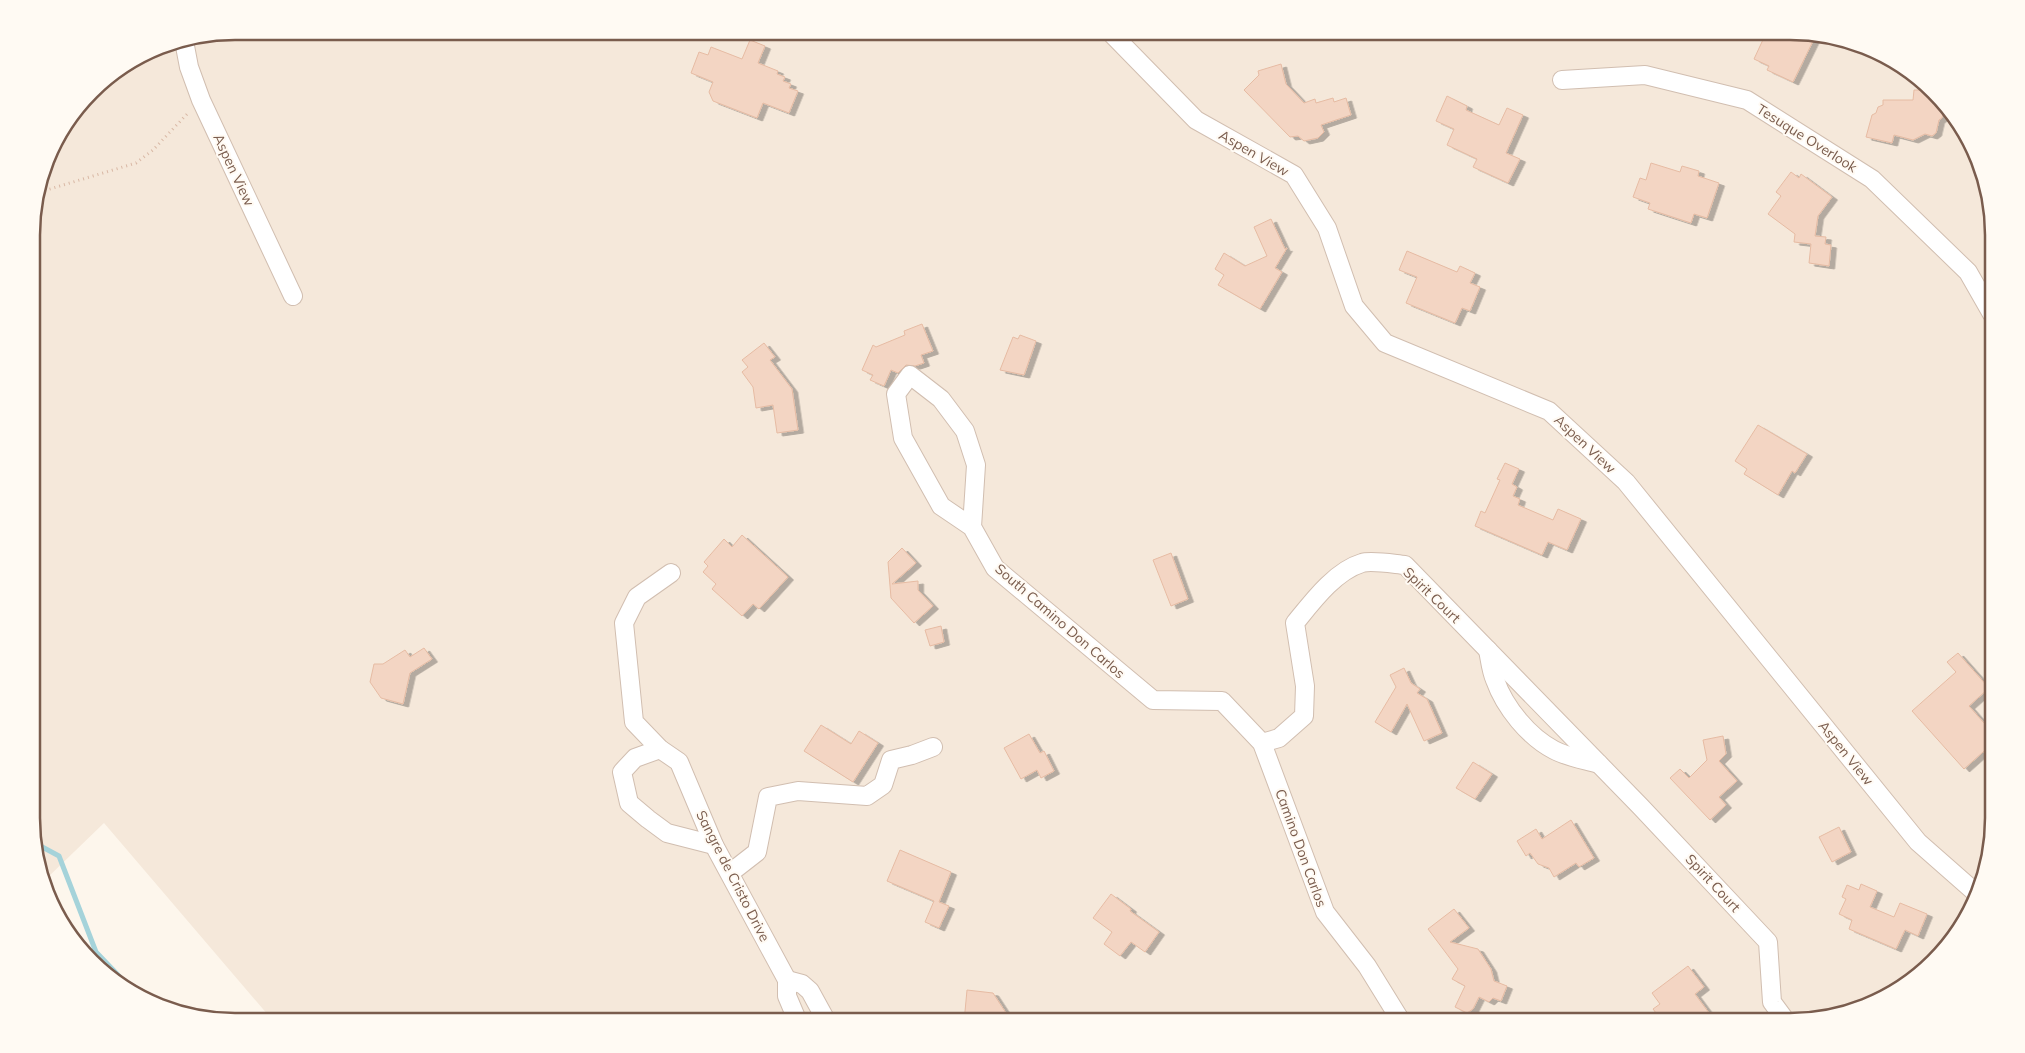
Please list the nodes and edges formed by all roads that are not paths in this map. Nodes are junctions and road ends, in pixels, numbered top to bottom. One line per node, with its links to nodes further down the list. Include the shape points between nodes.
1 (1118, 40): 15 (street, Aspen View, via 1196,120 1294,175 1327,228 1354,306 1385,343 1549,411 1626,482 1918,842)
2 (185, 47): 4 (street, Aspen View, via 201,100)
3 (1562, 80): 5 (street, Tesuque Overlook, via 1645,75 1747,100 1872,179 1968,272)
4 (293, 296)
5 (1985, 302)
6 (972, 527): 6 (street, South Camino Don Carlos, via 976,466 965,432 941,399 910,376 896,394 903,438 941,506); 9 (street, South Camino Don Carlos, via 995,568 1152,700 1222,701)
7 (671, 573): 11 (street, Sangre de Cristo Drive, via 638,598 624,623 634,722)
8 (1488, 649): 9 (street, Spirit Court, via 1405,565 1363,563 1322,591 1295,622 1305,686 1304,716 1279,738); 12 (street, Spirit Court); 12 (street, via 1495,681 1524,726 1539,741 1556,751)
9 (1262, 743): 19 (street, Camino Don Carlos, via 1325,912 1367,966)
10 (933, 747): 14 (street, via 891,760 883,785 867,796 798,791 768,798 757,852)
11 (660, 749): 13 (street, Sangre de Cristo Drive, via 679,762); 13 (street, via 635,758 622,772 629,802 667,833)
12 (1600, 764): 20 (street, Spirit Court, via 1768,942 1772,1002)
13 (714, 844): 14 (street, Sangre de Cristo Drive)
14 (730, 873): 16 (street, Sangre de Cristo Drive)
15 (1972, 889)
16 (787, 980): 17 (street, Sangre de Cristo Drive, via 787,996); 18 (street, via 802,984 810,991)
17 (794, 1013)
18 (822, 1013)
19 (1395, 1013)
20 (1780, 1013)

